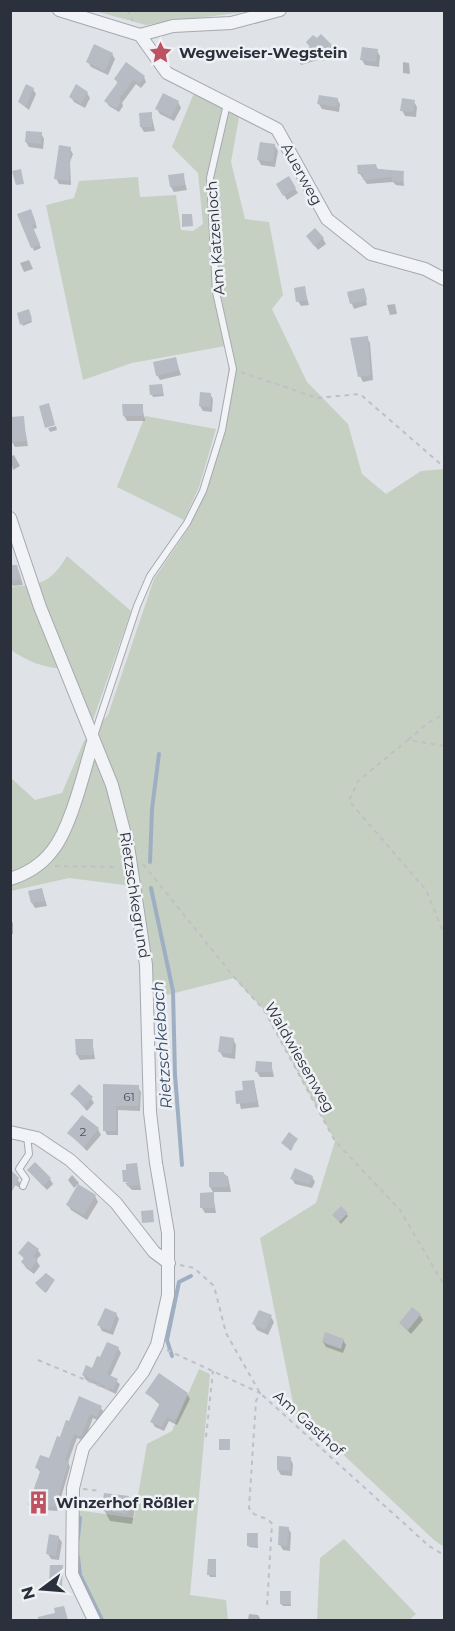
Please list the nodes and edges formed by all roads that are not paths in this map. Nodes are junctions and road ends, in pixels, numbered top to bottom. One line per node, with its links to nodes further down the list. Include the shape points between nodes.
1 (58, 10): 3 (street)
2 (280, 10): 3 (street, via 231,23 173,26)
3 (140, 35): 4 (street, Auerweg, via 167,73)
4 (228, 102): 5 (street, Auerweg, via 277,129 327,219 371,254); 7 (lane, Am Katzenloch, via 210,178 216,292 233,369 222,430 203,491 188,523 150,576)
5 (442, 276)
6 (10, 518): 7 (street, Rietzschkegrund)
7 (93, 742): 8 (street, via 75,801 53,851 26,873); 12 (street, Rietzschkegrund, via 121,812 146,965 150,1112)
8 (10, 879)
9 (10, 1132): 10 (street)
10 (27, 1136): 11 (lane, via 29,1154 19,1169 26,1179); 12 (street, via 37,1138 70,1160 116,1203 154,1252)
11 (23, 1186)
12 (169, 1263): 13 (street, Rietzschkegrund, via 168,1295 157,1345 143,1372 83,1448 73,1488 72,1574)
13 (94, 1620)

